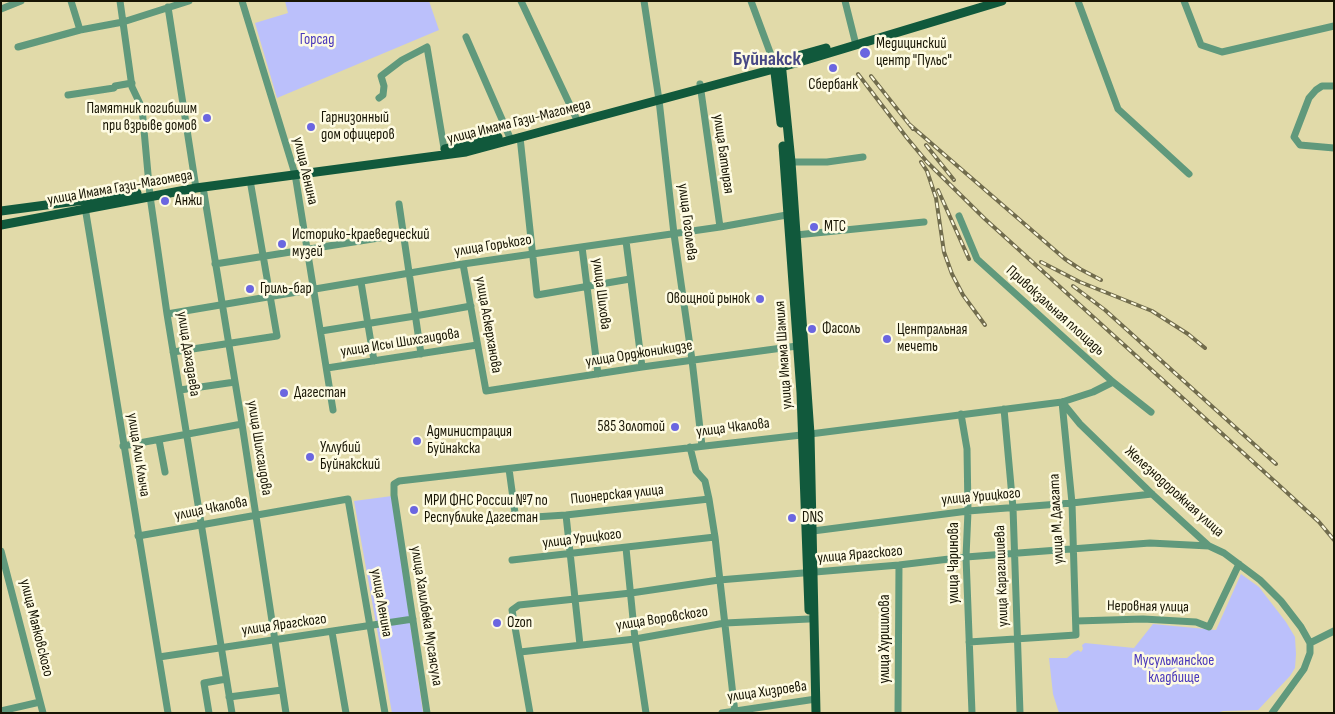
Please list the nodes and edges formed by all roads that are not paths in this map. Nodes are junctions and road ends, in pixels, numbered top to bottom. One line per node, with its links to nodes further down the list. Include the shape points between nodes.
1 (21, 1): 15 (street)
2 (71, 1): 18 (street)
3 (120, 1): 16 (street, улица Дахадаева)
4 (189, 1): 14 (street)
5 (242, 1): 35 (street, улица Ленина)
6 (521, 1): 29 (street)
7 (644, 1): 27 (street, улица Гоголева)
8 (750, 1): 22 (street, улица Имама Шамиля)
9 (845, 1): 20 (street)
10 (986, 1): 20 (main road)
11 (1002, 1): 20 (main road)
12 (1078, 1): 36 (street, via 1118,109)
13 (1184, 1): 17 (street, via 1201,44 1222,52)
14 (168, 8): 16 (street); 38 (street, улица Шихсаидова)
15 (1, 9)
16 (123, 22): 18 (street); 23 (street, улица Дахадаева)
17 (1334, 26)
18 (80, 30): 21 (street)
19 (466, 37): 30 (street)
20 (856, 42): 22 (main road, via 796,63)
21 (18, 47)
22 (778, 64): 24 (main road); 34 (main road, улица Имама Шамиля); 43 (main road, улица Имама Шамиля)
23 (132, 83): 26 (street); 39 (street, улица Дахадаева, via 142,108)
24 (700, 86): 27 (main road); 47 (street, улица Батырая)
25 (1334, 86): 31 (street, via 1322,86 1309,98 1294,137 1300,145)
26 (68, 95)
27 (659, 97): 29 (main road); 49 (street, улица Гоголева)
28 (379, 98): 32 (street, via 383,95 382,76 387,70 427,47)
29 (577, 119): 30 (main road)
30 (513, 137): 32 (main road); 54 (street)
31 (1334, 148)
32 (445, 152): 35 (main road)
33 (862, 157): 34 (street, via 827,162)
34 (791, 162): 43 (main road, улица Имама Шамиля)
35 (294, 172): 37 (main road, улица Имама Гази-Магомеда); 38 (main road); 53 (street, улица Ленина)
36 (1190, 174)
37 (250, 180): 38 (main road, улица Имама Гази-Магомеда); 55 (street)
38 (198, 186): 39 (main road, улица Имама Гази-Магомеда); 56 (street, улица Шихсаидова)
39 (150, 194): 40 (main road, улица Имама Гази-Магомеда); 66 (street, улица Дахадаева)
40 (84, 204): 42 (main road); 46 (main road, улица Имама Гази-Магомеда); 93 (street, улица Али Клыча)
41 (399, 204): 48 (street)
42 (1, 211)
43 (792, 214): 47 (street, улица Горького); 50 (main road, улица Имама Шамиля); 72 (main road, улица Имама Шамиля)
44 (959, 216): 81 (street, Привокзальная площадь, via 977,259)
45 (924, 222): 50 (street)
46 (1, 224)
47 (720, 227): 49 (street, улица Горького)
48 (404, 234): 53 (street); 58 (street)
49 (674, 234): 51 (street, улица Горького); 75 (street, улица Гоголева)
50 (796, 235): 91 (main road, улица Имама Шамиля)
51 (626, 241): 52 (street, улица Горького); 59 (street)
52 (582, 247): 54 (street, улица Горького); 61 (street, улица Шихова)
53 (307, 250): 55 (street); 62 (street, улица Ленина)
54 (532, 254): 57 (street, улица Горького); 61 (street, via 537,295)
55 (262, 257): 56 (street); 63 (street)
56 (215, 264): 64 (street, улица Шихсаидова)
57 (463, 264): 58 (street, улица Горького); 65 (street, улица Аскерханова)
58 (408, 274): 60 (street, улица Горького); 67 (street)
59 (630, 280): 61 (street); 77 (street)
60 (361, 282): 62 (street, улица Горького); 68 (street)
61 (586, 287): 79 (street, улица Шихова)
62 (313, 290): 63 (street, улица Горького); 69 (street, улица Ленина)
63 (270, 297): 64 (street, улица Горького); 70 (street, via 277,336)
64 (222, 305): 66 (street, улица Горького); 70 (street, улица Шихсаидова)
65 (471, 306): 67 (street); 71 (street, улица Аскерханова)
66 (167, 314): 73 (street, улица Дахадаева)
67 (415, 316): 68 (street); 74 (street)
68 (368, 324): 69 (street); 76 (street)
69 (321, 331): 78 (street, улица Ленина)
70 (228, 343): 73 (street); 80 (street, улица Шихсаидова)
71 (477, 345): 74 (street, улица Исы Шихсаидова); 83 (street, улица Аскерханова)
72 (797, 346): 75 (street, улица Орджоникидзе); 91 (main road, улица Имама Шамиля)
73 (173, 352): 82 (street, улица Дахадаева)
74 (421, 354): 76 (street, улица Исы Шихсаидова)
75 (692, 360): 77 (street, улица Орджоникидзе); 94 (street, улица Гоголева)
76 (374, 361): 78 (street, улица Исы Шихсаидова)
77 (642, 366): 79 (street, улица Орджоникидзе)
78 (327, 368): 86 (street, улица Ленина)
79 (598, 374): 83 (street, улица Орджоникидзе)
80 (234, 382): 82 (street); 89 (street, улица Шихсаидова)
81 (1113, 382): 84 (street, улица Чкалова); 87 (street, Привокзальная площадь)
82 (180, 390): 90 (street, улица Дахадаева)
83 (486, 391)
84 (1062, 402): 85 (street, улица Чкалова); 98 (street, Железнодорожная улица, via 1080,424); 102 (street, улица М. Далгата)
85 (1004, 408): 88 (street, улица Чкалова); 103 (street, улица Карагишиева)
86 (333, 410)
87 (1151, 412)
88 (961, 414): 91 (street, улица Чкалова); 104 (street, улица Чаринова, via 967,449)
89 (242, 424): 90 (street); 105 (street, улица Шихсаидова)
90 (187, 434): 92 (street); 107 (street, улица Дахадаева)
91 (806, 434): 94 (street, улица Чкалова); 108 (main road, улица Имама Шамиля); 121 (main road, улица Имама Шамиля)
92 (159, 440): 93 (street); 97 (street)
93 (123, 446): 109 (street, улица Али Клыча)
94 (702, 446): 95 (street, улица Чкалова)
95 (690, 447): 96 (street, улица Чкалова); 101 (street, via 696,471 705,481)
96 (509, 469): 99 (street, улица Чкалова, via 399,481 394,484); 106 (street, Пионерская улица, via 515,513 519,518)
97 (164, 472)
98 (1152, 494): 102 (street, улица Урицкого); 111 (street, Железнодорожная улица)
99 (394, 495): 125 (street, улица Халилбека Мусаясула)
100 (348, 499): 105 (street, улица Чкалова); 129 (street, улица Ленина)
101 (709, 499): 106 (street, Пионерская улица); 110 (street)
102 (1072, 503): 103 (street, улица Урицкого); 113 (street, улица М. Далгата)
103 (1013, 508): 104 (street, улица Урицкого); 116 (street, улица Карагишиева)
104 (968, 511): 108 (street, улица Урицкого); 117 (street, улица Чаринова)
105 (255, 515): 107 (street, улица Чкалова); 134 (street, улица Шихсаидова)
106 (566, 515): 115 (street)
107 (202, 526): 109 (street, улица Чкалова); 138 (street, улица Дахадаева)
108 (813, 531): 121 (main road, улица Имама Шамиля)
109 (138, 536): 140 (street, улица Али Клыча)
110 (715, 537): 112 (street, улица Урицкого); 122 (street)
111 (1209, 546): 113 (street, улица Ярагского, via 1150,543); 119 (street, Железнодорожная улица)
112 (626, 548): 115 (street, улица Урицкого); 123 (street)
113 (1073, 550): 116 (street, улица Ярагского); 127 (street, улица М. Далгата)
114 (1, 551): 145 (street, улица Маяковского)
115 (571, 554): 118 (street, улица Урицкого); 124 (street)
116 (1015, 554): 117 (street, улица Ярагского); 133 (street, улица Карагишиева)
117 (966, 557): 120 (street, улица Ярагского); 135 (street, улица Чаринова)
118 (512, 560)
119 (1239, 564): 127 (street, Неровная улица, via 1209,627 1196,622 1142,619); 136 (street, Железнодорожная улица, via 1281,601)
120 (898, 566): 121 (street, улица Ярагского); 161 (street, улица Хуршилова)
121 (811, 573): 122 (street, улица Ярагского); 126 (main road, улица Имама Шамиля); 144 (main road, улица Имама Шамиля)
122 (719, 580): 123 (street, улица Ярагского); 128 (street)
123 (631, 593): 124 (street, улица Ярагского); 132 (street)
124 (576, 599): 137 (street); 139 (street, улица Ярагского, via 515,607 512,610)
125 (413, 619): 129 (street, улица Ярагского); 155 (street, улица Халилбека Мусаясула)
126 (809, 619): 128 (street, улица Воровского); 144 (main road, улица Имама Шамиля)
127 (1076, 621): 133 (street, улица М. Далгата, via 1076,635)
128 (725, 623): 132 (street, улица Воровского); 147 (street)
129 (371, 626): 131 (street, улица Ярагского); 154 (street, улица Ленина)
130 (1334, 631): 136 (street)
131 (332, 632): 134 (street, улица Ярагского); 153 (street)
132 (635, 639): 137 (street, улица Воровского); 157 (street)
133 (1017, 639): 135 (street); 163 (street, улица Карагишиева)
134 (274, 640): 138 (street, улица Ярагского); 142 (street, улица Шихсаидова)
135 (969, 642): 162 (street, улица Чаринова)
136 (1310, 642): 164 (street, via 1304,670)
137 (580, 645): 139 (street, улица Воровского)
138 (221, 648): 140 (street, улица Ярагского); 141 (street, улица Дахадаева)
139 (520, 652): 156 (street)
140 (159, 657): 149 (street, улица Али Клыча)
141 (226, 679): 143 (street, улица Дахадаева); 150 (street, via 204,683)
142 (282, 690): 143 (street); 152 (street, улица Шихсаидова)
143 (229, 697): 151 (street, улица Дахадаева)
144 (814, 700): 147 (street, улица Хизроева); 159 (main road, улица Имама Шамиля); 160 (main road, улица Имама Шамиля)
145 (40, 702): 146 (street); 148 (street, улица Маяковского)
146 (1, 711)
147 (734, 711): 158 (street, улица Хизроева)
148 (42, 713)
149 (168, 713)
150 (209, 713)
151 (232, 713)
152 (286, 713)
153 (346, 713)
154 (385, 713)
155 (427, 713)
156 (530, 713)
157 (646, 713)
158 (722, 713)
159 (811, 713)
160 (816, 713)
161 (898, 713)
162 (972, 713)
163 (1020, 713)
164 (1272, 713)

